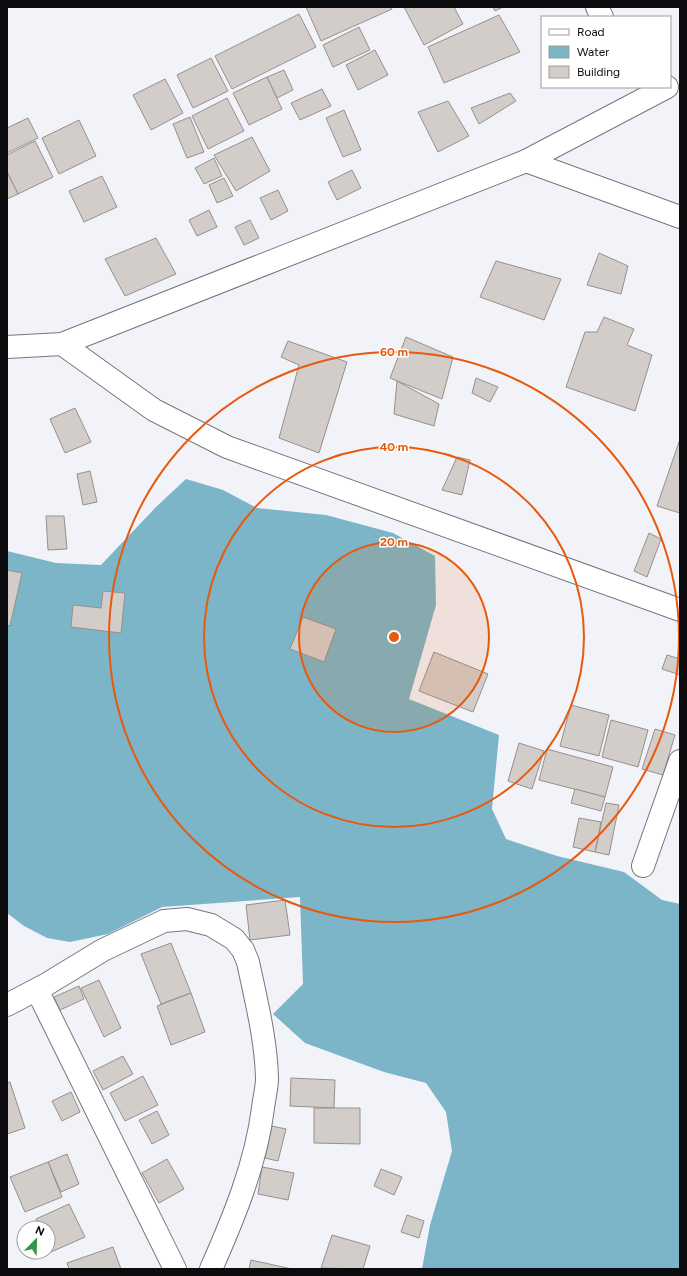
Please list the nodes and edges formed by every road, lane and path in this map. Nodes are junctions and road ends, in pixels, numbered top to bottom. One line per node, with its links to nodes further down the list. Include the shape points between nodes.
1 (597, 7): 2 (street)
2 (602, 16)
3 (680, 80): 4 (street)
4 (671, 85)
5 (661, 88): 6 (street)
6 (637, 94): 7 (street)
7 (526, 161): 8 (street); 9 (street)
8 (680, 217)
9 (62, 344): 10 (street); 11 (street, via 154,410 227,447)
10 (7, 347)
11 (680, 610)
12 (680, 761): 13 (street)
13 (643, 866)
14 (37, 990): 15 (street); 16 (street); 17 (street, via 103,950 164,921 187,919 211,925 234,939 243,950 248,962 263,1038 267,1079 260,1132 252,1163)
15 (7, 1005)
16 (175, 1269)
17 (211, 1269)

